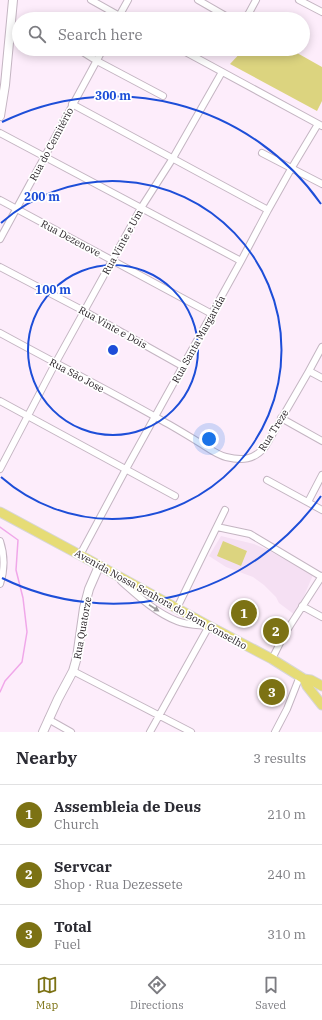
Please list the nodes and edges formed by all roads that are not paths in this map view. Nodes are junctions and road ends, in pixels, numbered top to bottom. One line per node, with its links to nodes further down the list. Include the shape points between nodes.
1 (13, 0): 7 (street)
2 (91, 0): 9 (street)
3 (128, 0): 10 (street)
4 (198, 0): 11 (street)
5 (256, 0): 12 (street)
6 (299, 0): 13 (street)
7 (12, 12)
8 (12, 12): 21 (street, via 6,85)
9 (110, 12)
10 (121, 12)
11 (219, 12)
12 (250, 12)
13 (322, 12)
14 (89, 56): 17 (street)
15 (100, 56): 17 (street, Rua do Cemitério)
16 (193, 56): 18 (street)
17 (97, 61): 19 (street); 20 (street, Rua do Cemitério)
18 (222, 72): 22 (street); 26 (street, Rua Vinte e Um)
19 (163, 96)
20 (72, 104): 25 (street, Rua do Cemitério); 26 (street)
21 (0, 116)
22 (320, 125): 27 (street, Rua Santa Margarida)
23 (0, 133): 25 (street)
24 (262, 153): 27 (street)
25 (44, 156): 30 (street, Rua do Cemitério); 31 (street)
26 (173, 158): 31 (street, Rua Vinte e Um); 32 (street)
27 (291, 169): 28 (street); 32 (street, Rua Santa Margarida)
28 (322, 184)
29 (0, 200): 30 (street, Rua Dezenove)
30 (16, 208): 33 (street, Rua do Cemitério); 34 (street, Rua Dezenove)
31 (141, 208): 34 (street, Rua Vinte e Um); 35 (street)
32 (268, 210): 35 (street, Rua Santa Margarida)
33 (0, 239)
34 (112, 260): 37 (street, Rua Vinte e Um); 38 (street, Rua Dezenove)
35 (241, 261): 38 (street, Rua Santa Margarida)
36 (0, 267): 37 (street, Rua Vinte e Dois)
37 (84, 311): 41 (street, Rua Vinte e Um); 42 (street, Rua Vinte e Dois)
38 (212, 314): 42 (street, Rua Santa Margarida)
39 (0, 333): 41 (street, Rua São Jose)
40 (322, 347): 43 (street, Rua Treze)
41 (55, 364): 46 (street, Rua Vinte e Um); 47 (street, Rua São Jose)
42 (182, 366): 47 (street, Rua Santa Margarida)
43 (310, 370): 44 (street); 48 (street, Rua Treze)
44 (322, 378)
45 (0, 401): 46 (street)
46 (28, 416): 50 (street, Rua Vinte e Um); 52 (street)
47 (155, 416): 48 (street, Rua Treze, via 216,453 240,459 249,459 260,453); 52 (street, Rua Santa Margarida)
48 (281, 418): 49 (street)
49 (322, 441)
50 (3, 455): 51 (street, Rua Vinte e Um)
51 (0, 469)
52 (126, 469): 55 (street); 62 (street, Rua Santa Margarida)
53 (322, 475): 56 (street)
54 (267, 480): 56 (street)
55 (175, 496)
56 (308, 502): 58 (street)
57 (226, 510): 60 (street)
58 (322, 510)
59 (0, 512): 62 (main road, Avenida Nossa Senhora do Bom Conselho)
60 (217, 527): 65 (street, via 250,534); 68 (street)
61 (0, 541): 66 (street, via 4,559)
62 (80, 555): 63 (main road, Avenida Nossa Senhora do Bom Conselho)
63 (99, 566): 64 (main road, Avenida Nossa Senhora do Bom Conselho); 72 (street, Rua Quatorze, via 84,608 78,657)
64 (114, 574): 68 (main road, Avenida Nossa Senhora do Bom Conselho); 70 (street, one-way to 70, via 165,616 178,622)
65 (322, 576): 67 (street)
66 (0, 584)
67 (302, 606): 69 (street); 71 (street)
68 (177, 608): 70 (main road, Avenida Nossa Senhora do Bom Conselho)
69 (322, 617)
70 (209, 626): 71 (main road, Avenida Nossa Senhora do Bom Conselho); 76 (street)
71 (272, 659): 73 (main road, Avenida Nossa Senhora do Bom Conselho)
72 (73, 670): 76 (street); 77 (street, Rua Quatorze)
73 (302, 677): 74 (main road, Avenida Nossa Senhora do Bom Conselho); 75 (main road); 82 (street)
74 (322, 686)
75 (322, 705)
76 (160, 715): 80 (street); 81 (street)
77 (48, 719): 78 (street, Rua Quatorze); 79 (street)
78 (43, 732)
79 (71, 732)
80 (150, 732)
81 (191, 732)
82 (275, 732)

